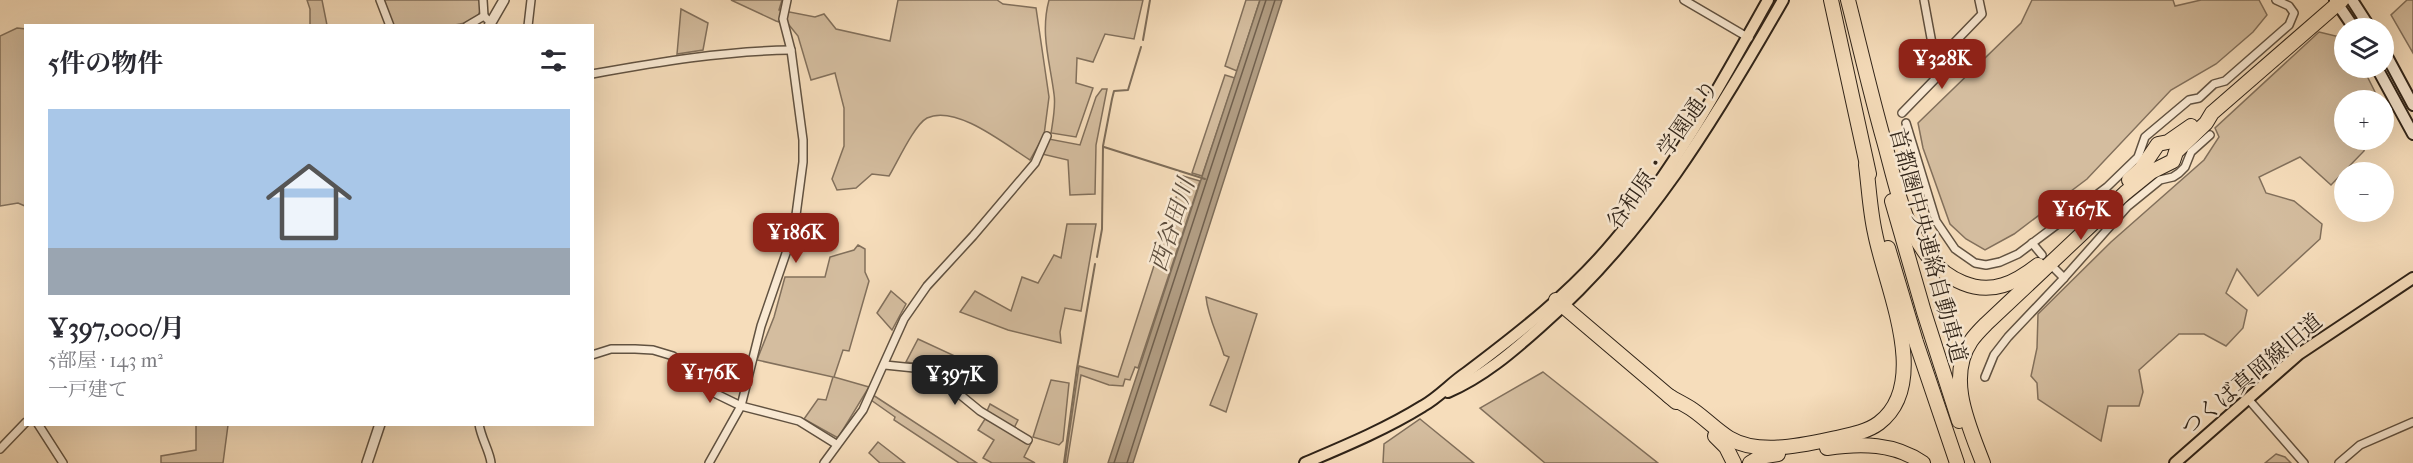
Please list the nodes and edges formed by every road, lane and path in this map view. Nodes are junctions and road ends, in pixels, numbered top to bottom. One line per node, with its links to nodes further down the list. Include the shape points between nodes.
1 (380, 0): 18 (street)
2 (483, 0): 17 (street)
3 (504, 0): 17 (street)
4 (531, 0): 19 (street)
5 (787, 0): 23 (street, via 783,19)
6 (1684, 0): 20 (street)
7 (1768, 0): 20 (main road, 谷和原・学園通り)
8 (1783, 0): 21 (main road, 谷和原・学園通り)
9 (1831, 0): 34 (highway, 首都圏中央連絡自動車道)
10 (1847, 0): 29 (highway, via 1903,208 1926,254 1937,267 1966,284 1993,288 2027,273 2122,190 2158,144 2182,134); 65 (highway, 首都圏中央連絡自動車道, via 1895,212 1948,391)
11 (1924, 0): 22 (street)
12 (1979, 0): 22 (street, via 1982,14 1953,44)
13 (2276, 0): 35 (street, via 2294,13 2289,25 2225,81 2189,100 2145,137 2138,157 2107,187)
14 (2342, 1): 15 (main road); 16 (main road); 29 (highway)
15 (2350, 18)
16 (2360, 18)
17 (487, 21)
18 (389, 24)
19 (528, 24)
20 (1747, 37): 21 (street); 40 (main road, 谷和原・学園通り, via 1655,187)
21 (1758, 43): 40 (main road, 谷和原・学園通り, via 1655,204 1593,278)
22 (1934, 49): 28 (street, via 1938,76)
23 (790, 50): 25 (street, via 699,56); 46 (street, via 803,140 800,193 794,230 761,326)
24 (2394, 70): 27 (main road)
25 (594, 74)
26 (2382, 78): 31 (main road)
27 (2413, 105)
28 (1902, 113)
29 (2212, 113): 66 (highway, via 2176,152 2173,161 2151,172 2125,193 1970,342 1962,361 1962,402)
30 (1906, 123): 35 (street, via 1936,221 1955,249 1986,265 2009,258)
31 (2413, 134)
32 (2210, 135): 38 (street, via 2192,152 2180,172 2160,180 2128,206)
33 (1047, 136): 42 (street, via 1035,163 911,307)
34 (1866, 165): 44 (highway, via 1875,233 1903,355 1902,391 1887,415 1851,435 1758,448 1731,440); 64 (highway, 首都圏中央連絡自動車道, via 1916,342)
35 (2032, 243): 36 (street)
36 (2042, 255)
37 (2055, 269): 38 (street)
38 (2064, 278): 43 (street, via 2008,337 1994,355)
39 (2413, 278): 45 (main road, つくば真岡線旧道, via 2299,354)
40 (1559, 304): 44 (highway); 60 (main road, 谷和原・学園通り, via 1526,340 1469,383)
41 (594, 354): 46 (street, via 611,349 653,350 683,363 708,390)
42 (885, 365): 52 (street, via 930,372 980,411); 53 (street, via 863,410)
43 (1985, 377)
44 (1670, 396): 61 (highway, via 1722,443)
45 (2249, 400): 67 (main road, つくば真岡線旧道); 68 (street)
46 (741, 405): 53 (street, via 799,421); 58 (street)
47 (2413, 422): 69 (street, via 2360,446)
48 (24, 424): 54 (street)
49 (39, 426): 55 (street)
50 (379, 426): 56 (street)
51 (479, 426): 57 (street)
52 (1028, 440)
53 (836, 444): 59 (street)
54 (0, 449)
55 (63, 463)
56 (367, 463)
57 (491, 463)
58 (709, 463)
59 (824, 463)
60 (1305, 463)
61 (1734, 463)
62 (1750, 463): 63 (highway, via 1766,455 1866,445 1894,448)
63 (1923, 463)
64 (1957, 463)
65 (1974, 463)
66 (1983, 463)
67 (2175, 463)
68 (2304, 463)
69 (2339, 463)

